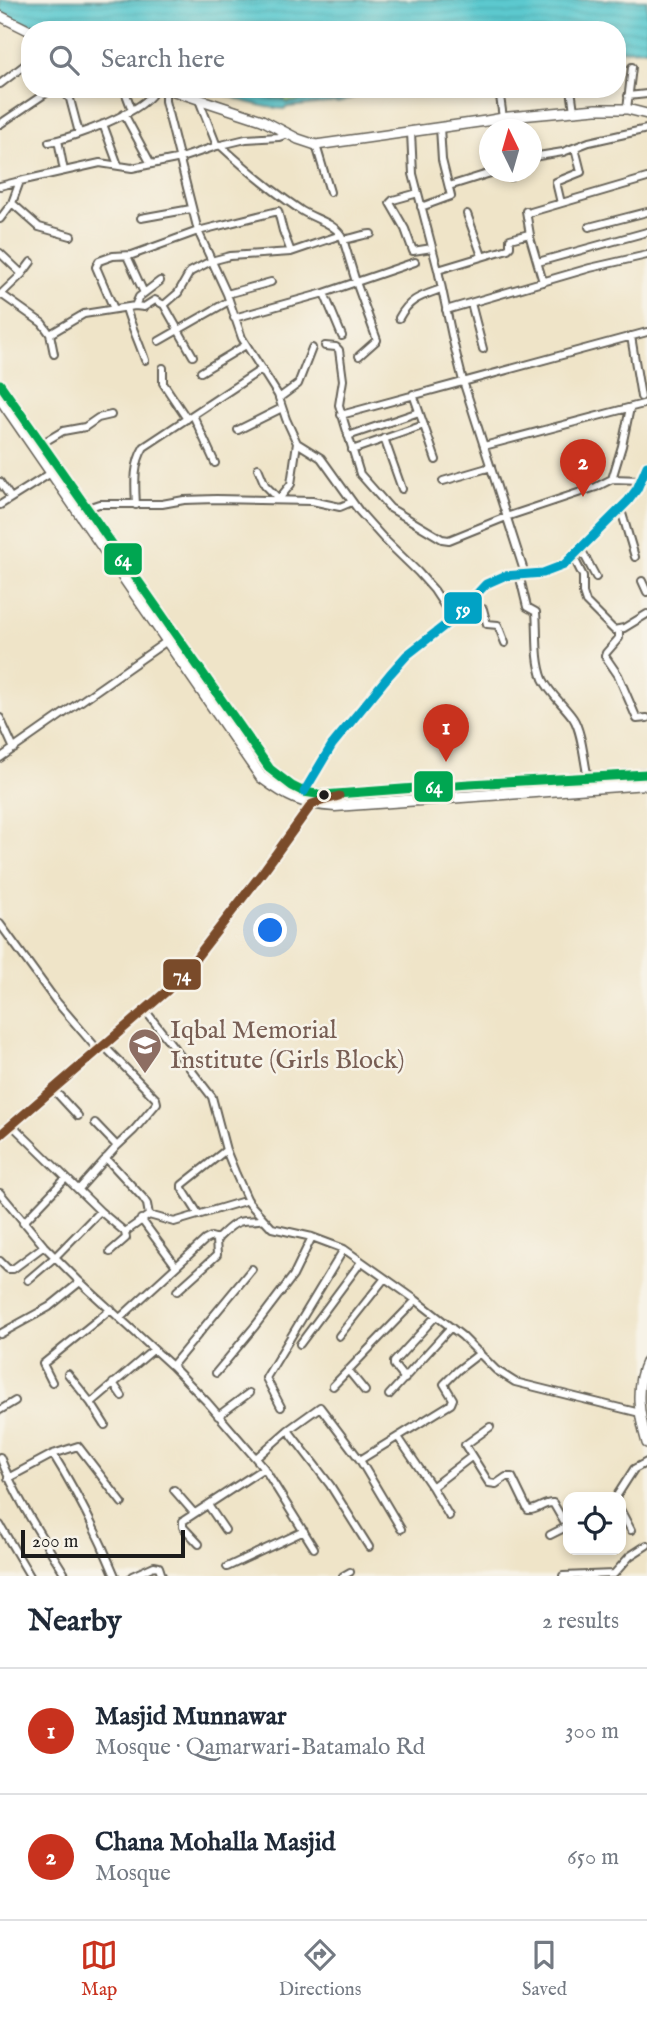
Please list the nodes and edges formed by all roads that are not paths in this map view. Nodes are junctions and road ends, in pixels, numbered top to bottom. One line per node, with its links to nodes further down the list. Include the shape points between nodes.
1 (0, 16): 2 (street)
2 (21, 27)
3 (632, 67): 7 (street)
4 (21, 68): 5 (street)
5 (0, 84)
6 (647, 94): 7 (street)
7 (628, 96): 17 (street)
8 (39, 98): 25 (street)
9 (69, 98): 30 (street)
10 (127, 98): 18 (street)
11 (151, 98): 18 (street)
12 (166, 98): 38 (street)
13 (193, 98): 16 (street)
14 (501, 98): 23 (street)
15 (572, 98): 19 (street)
16 (199, 100): 31 (street, via 262,120); 35 (street)
17 (626, 109): 19 (street); 21 (street)
18 (132, 110): 20 (street)
19 (574, 111): 22 (street)
20 (124, 114): 26 (street); 39 (street)
21 (647, 114)
22 (521, 116): 23 (street); 24 (street)
23 (506, 117): 27 (street)
24 (521, 119)
25 (0, 124)
26 (103, 124): 30 (street); 40 (street)
27 (440, 127): 29 (street); 46 (street)
28 (647, 129): 36 (street)
29 (411, 132): 34 (street); 49 (street)
30 (79, 133): 32 (street)
31 (288, 134): 34 (street); 35 (street)
32 (58, 140): 33 (street); 41 (street)
33 (49, 142)
34 (316, 145): 48 (street)
35 (218, 146): 38 (street); 47 (street)
36 (575, 148): 37 (street); 51 (street, via 581,172 556,181)
37 (542, 156)
38 (181, 158): 39 (street); 53 (street)
39 (151, 164): 40 (street)
40 (118, 165): 41 (street, via 100,163)
41 (64, 171): 44 (street)
42 (479, 177): 46 (street)
43 (647, 178): 51 (street)
44 (20, 181): 45 (street); 50 (street)
45 (0, 186)
46 (449, 186): 52 (street, via 450,198)
47 (276, 192): 54 (street); 65 (street, via 300,211 334,227)
48 (330, 192)
49 (418, 193): 52 (street); 66 (street, via 390,203 413,251)
50 (12, 203): 58 (street); 64 (street, via 39,227)
51 (561, 203): 63 (street, via 528,211)
52 (421, 207): 66 (street)
53 (191, 209): 57 (street); 60 (street)
54 (278, 211): 60 (street); 67 (street)
55 (647, 212): 59 (street)
56 (467, 214): 71 (street)
57 (141, 218)
58 (0, 219)
59 (589, 228)
60 (198, 231): 70 (street); 72 (street)
61 (647, 232): 75 (street)
62 (371, 234): 65 (street, via 348,240)
63 (530, 235): 71 (street, via 510,239 509,248); 75 (street)
64 (71, 236)
65 (342, 237): 67 (street); 80 (street)
66 (432, 248): 76 (street)
67 (291, 252): 72 (street)
68 (0, 253): 77 (street)
69 (647, 255): 81 (street)
70 (127, 256): 83 (street); 91 (street, via 108,257 96,265)
71 (482, 256): 76 (street)
72 (211, 261): 86 (street); 88 (street, via 190,272 178,293)
73 (31, 262): 77 (street)
74 (415, 262): 80 (street)
75 (538, 262): 81 (street)
76 (438, 270): 82 (street)
77 (22, 274): 85 (street)
78 (160, 281): 83 (street)
79 (271, 282): 86 (street)
80 (356, 282): 84 (street); 107 (street, via 377,340)
81 (543, 282): 87 (street)
82 (441, 289): 92 (street); 94 (street, via 415,299)
83 (144, 293): 89 (street)
84 (324, 293): 93 (street); 98 (street)
85 (0, 295): 97 (street, via 42,323)
86 (228, 298): 93 (street); 95 (street)
87 (471, 303): 92 (street); 104 (street)
88 (164, 305): 89 (street, via 155,300 144,307); 95 (street)
89 (135, 306): 90 (street)
90 (126, 308): 91 (street); 108 (street)
91 (114, 309): 97 (street, via 84,314)
92 (446, 310): 112 (street)
93 (234, 318): 101 (street)
94 (399, 318)
95 (177, 330): 100 (street); 106 (street)
96 (647, 332): 99 (street)
97 (50, 334): 105 (street)
98 (342, 335)
99 (631, 336): 112 (street); 115 (street)
100 (159, 341)
101 (246, 345): 110 (street); 111 (street)
102 (325, 346): 123 (street, via 337,347 340,352)
103 (312, 348): 117 (street, via 298,384)
104 (483, 349)
105 (54, 354)
106 (192, 356)
107 (359, 356)
108 (145, 360)
109 (163, 368): 124 (street, via 163,383)
110 (262, 369): 117 (street); 124 (street)
111 (201, 372)
112 (463, 381): 114 (street); 131 (street)
113 (0, 384): 130 (main road)
114 (413, 394): 121 (street); 123 (street)
115 (641, 397)
116 (0, 398): 138 (main road)
117 (279, 398): 119 (street)
118 (647, 403): 120 (street)
119 (282, 408): 126 (street); 129 (street)
120 (630, 408): 131 (street); 139 (street)
121 (419, 412): 125 (street); 127 (street)
122 (111, 415): 130 (street, via 63,431)
123 (341, 415): 127 (street)
124 (190, 417): 134 (street); 148 (street, via 139,455)
125 (424, 425): 128 (street); 133 (street)
126 (237, 430)
127 (348, 436): 132 (street)
128 (384, 438): 132 (street); 143 (street)
129 (296, 443): 145 (street, via 291,484); 146 (street, via 321,458)
130 (41, 444): 149 (main road)
131 (484, 446): 136 (street)
132 (352, 450): 151 (street, via 360,474 390,508 442,539)
133 (436, 460)
134 (215, 463)
135 (647, 466): 141 (street)
136 (491, 467): 140 (street); 151 (street)
137 (258, 468): 145 (street)
138 (51, 473): 144 (street); 164 (main road)
139 (612, 479): 141 (street); 151 (street)
140 (443, 481)
141 (640, 481): 150 (street)
142 (0, 482): 144 (street)
143 (402, 489)
144 (11, 498): 147 (street)
145 (278, 500): 146 (street, via 340,507); 148 (street)
146 (352, 502): 161 (street, via 434,590)
147 (0, 505)
148 (136, 505): 149 (street)
149 (87, 508): 163 (main road)
150 (621, 510): 152 (street); 154 (street)
151 (506, 517): 155 (street)
152 (581, 549): 153 (street); 156 (street)
153 (573, 556): 155 (street, via 553,570); 162 (street, via 583,576 586,602 611,628)
154 (635, 557)
155 (522, 574): 159 (street, via 486,583); 171 (street, via 527,607 536,614 543,679 573,719)
156 (596, 577)
157 (642, 580): 158 (street)
158 (647, 592)
159 (465, 606): 161 (street); 165 (street, via 483,609 487,625 498,625)
160 (647, 614): 162 (street)
161 (453, 619): 174 (street, via 407,655 368,699 323,758)
162 (620, 631): 167 (street, via 620,638 605,656 637,719)
163 (178, 638): 164 (main road); 174 (main road, via 270,769)
164 (167, 641): 168 (street); 177 (main road, via 261,777)
165 (505, 643)
166 (0, 718): 168 (street)
167 (647, 718)
168 (14, 749): 169 (street)
169 (0, 758)
170 (647, 774): 171 (main road)
171 (588, 778): 173 (main road)
172 (647, 784): 176 (main road)
173 (443, 786): 175 (main road); 176 (main road)
174 (304, 792): 175 (main road)
175 (342, 795): 177 (main road)
176 (444, 798): 177 (main road)
177 (312, 804): 179 (main road, via 189,967)
178 (0, 924): 180 (street, via 56,1001)
179 (145, 1010): 180 (main road); 187 (street, via 212,1097)
180 (100, 1047): 181 (main road); 186 (street, via 157,1102)
181 (53, 1089): 182 (street); 184 (main road)
182 (78, 1116)
183 (96, 1123): 186 (street)
184 (12, 1125): 185 (main road); 189 (street)
185 (0, 1135)
186 (117, 1146): 188 (street)
187 (226, 1150): 192 (street); 195 (street, via 183,1185)
188 (106, 1158): 190 (street); 194 (street, via 143,1198)
189 (66, 1178): 190 (street); 198 (street)
190 (79, 1189): 193 (street)
191 (0, 1193): 198 (street)
192 (248, 1200): 195 (street); 197 (street)
193 (100, 1211): 199 (street); 205 (street)
194 (149, 1215): 195 (street, via 174,1222); 196 (street)
195 (199, 1215)
196 (141, 1219): 199 (street); 208 (street)
197 (263, 1219): 200 (street, via 272,1228); 201 (street, via 237,1222)
198 (23, 1223): 202 (street)
199 (125, 1231): 204 (street, via 126,1238)
200 (312, 1237): 203 (street); 228 (street, via 293,1276)
201 (218, 1239): 208 (street, via 205,1240); 213 (street, via 216,1255)
202 (44, 1246): 205 (street); 206 (street, via 13,1269)
203 (344, 1250): 207 (street); 240 (street, via 266,1378)
204 (110, 1252)
205 (55, 1257): 211 (street); 212 (street)
206 (0, 1261)
207 (361, 1262): 210 (street); 221 (street)
208 (176, 1266): 217 (street)
209 (252, 1269): 225 (street)
210 (385, 1278): 214 (street); 220 (street)
211 (28, 1280)
212 (80, 1282): 215 (street); 219 (street, via 49,1307)
213 (177, 1292)
214 (416, 1300): 216 (street); 226 (street)
215 (111, 1309): 217 (street); 231 (street, via 45,1362)
216 (436, 1316): 218 (street); 230 (street, via 394,1362)
217 (120, 1318): 222 (street)
218 (451, 1327): 223 (street); 230 (street)
219 (0, 1334)
220 (340, 1336)
221 (300, 1344)
222 (153, 1350): 225 (street); 232 (street)
223 (480, 1353): 243 (street, via 515,1382); 247 (street, via 444,1384 453,1399 451,1404)
224 (647, 1360): 243 (street, via 640,1383)
225 (172, 1366): 242 (street)
226 (348, 1370): 233 (street); 234 (street)
227 (647, 1372): 243 (street)
228 (216, 1373)
229 (68, 1374): 239 (street)
230 (405, 1379): 236 (street)
231 (52, 1382)
232 (113, 1383): 237 (street); 239 (street)
233 (333, 1386)
234 (365, 1391)
235 (249, 1393): 242 (street)
236 (389, 1395)
237 (122, 1396)
238 (15, 1401): 241 (street)
239 (91, 1403): 244 (street)
240 (281, 1407)
241 (0, 1410)
242 (218, 1416): 252 (street)
243 (644, 1417): 248 (street)
244 (105, 1425)
245 (490, 1427): 251 (street, via 466,1443)
246 (288, 1430): 252 (street); 253 (street, via 320,1407); 275 (street)
247 (398, 1437): 253 (street); 257 (street)
248 (646, 1438)
249 (53, 1454): 256 (street); 260 (street, via 78,1446); 281 (street, via 94,1525)
250 (0, 1457): 256 (street)
251 (471, 1457): 257 (street); 264 (street, via 491,1484 512,1477 528,1510 553,1503)
252 (256, 1458): 255 (street)
253 (360, 1460): 267 (street)
254 (647, 1462): 259 (street, via 634,1469)
255 (264, 1468): 261 (street); 270 (street)
256 (8, 1478): 280 (street)
257 (432, 1487): 263 (street)
258 (174, 1490): 262 (street)
259 (619, 1492)
260 (122, 1503)
261 (208, 1505): 262 (street); 269 (street)
262 (194, 1513): 273 (street, via 182,1525)
263 (449, 1516)
264 (563, 1519)
265 (626, 1521): 271 (street)
266 (0, 1525): 279 (street)
267 (401, 1529)
268 (563, 1529): 272 (street)
269 (225, 1530)
270 (304, 1531): 276 (street); 277 (street)
271 (631, 1531)
272 (550, 1535)
273 (200, 1544)
274 (647, 1545): 285 (street, via 614,1574)
275 (369, 1547)
276 (314, 1548)
277 (227, 1567)
278 (350, 1572): 284 (street)
279 (30, 1576)
280 (66, 1576)
281 (115, 1576)
282 (132, 1576): 283 (street, via 154,1566)
283 (162, 1576)
284 (343, 1576)
285 (563, 1576)

